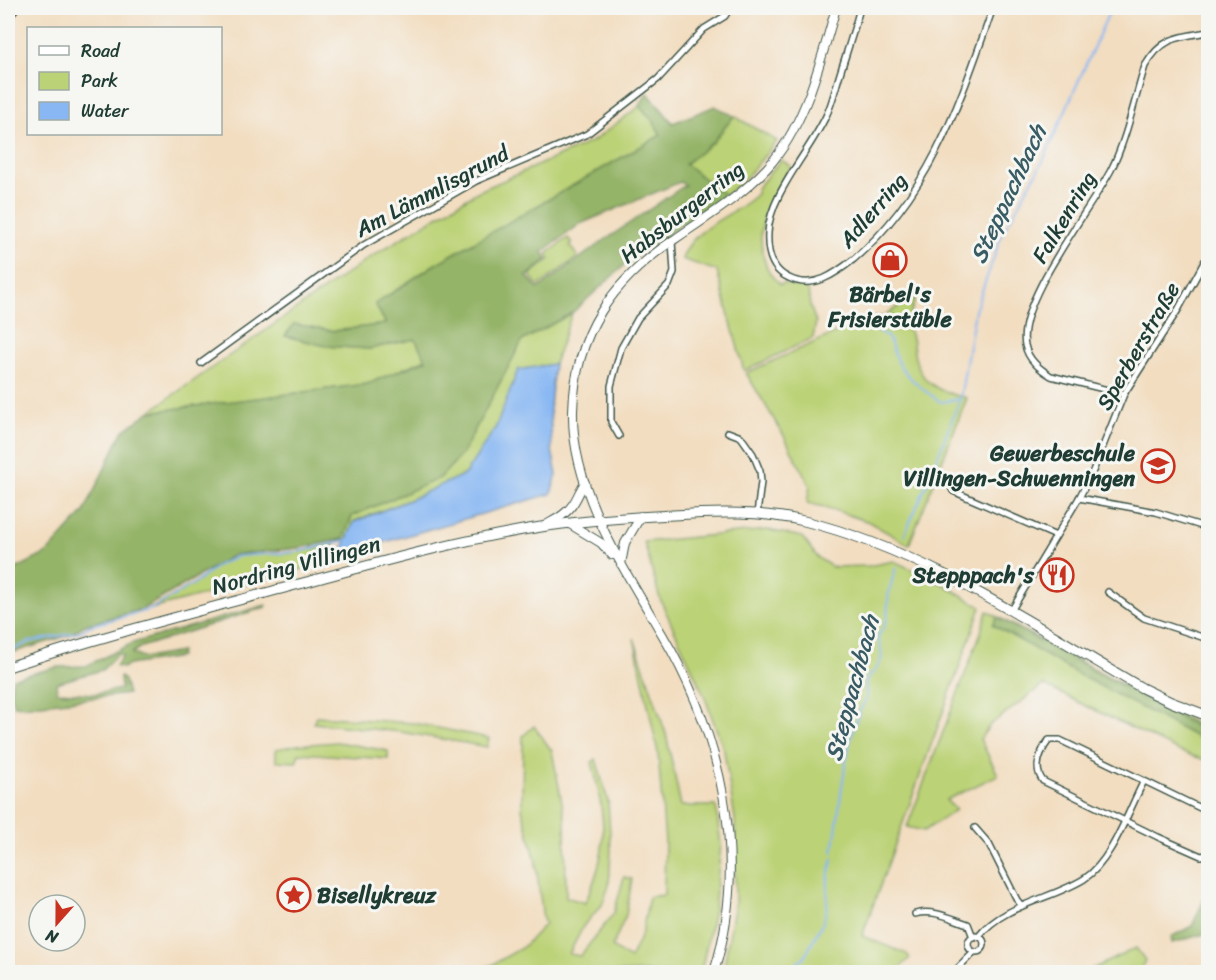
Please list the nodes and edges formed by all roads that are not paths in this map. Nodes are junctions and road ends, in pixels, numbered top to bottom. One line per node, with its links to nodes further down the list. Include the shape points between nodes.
1 (16, 8): 6 (street)
2 (730, 8): 10 (street, Am Lämmlisgrund, via 725,16 704,29 658,79 587,134 476,181 364,245)
3 (836, 8): 8 (street, Habsburgerring, via 813,84 783,147 734,200)
4 (860, 8): 5 (street, Adlerring, via 826,115 770,212 770,256 779,273 796,282 825,279 844,268 868,247 910,198 952,120)
5 (993, 8)
6 (8, 20)
7 (1209, 32): 11 (street, Falkenring, via 1170,40 1153,52 1112,168 1041,286 1025,323 1026,349 1041,370)
8 (672, 241): 13 (street, via 674,272 669,285 638,318 621,348 611,386 611,422); 14 (street, Habsburgerring, via 642,263 614,292 587,337 576,378 573,412 575,445)
9 (1209, 255): 11 (street, Sperberstraße)
10 (201, 363)
11 (1124, 394): 16 (street, Sperberstraße)
12 (728, 432): 17 (street, via 741,436 760,471)
13 (619, 436)
14 (585, 483): 19 (street, Habsburgerring); 21 (street, via 566,513)
15 (950, 485): 23 (street, via 953,491)
16 (1079, 498): 22 (street, via 1156,512); 23 (street, Sperberstraße)
17 (757, 514): 18 (main road, Nordring Villingen); 26 (main road, Nordring Villingen, via 802,520 914,559)
18 (641, 516): 19 (main road, Nordring Villingen); 24 (street, via 628,537)
19 (598, 519): 20 (main road, Nordring Villingen); 24 (street, Habsburgerring)
20 (568, 523): 21 (main road, Nordring Villingen); 24 (street, via 601,543)
21 (544, 526): 28 (main road, Nordring Villingen, via 381,562)
22 (1209, 528)
23 (1056, 536): 26 (street, Sperberstraße)
24 (620, 564): 41 (street, via 698,704 722,778 729,835 729,890)
25 (1108, 592): 27 (street, via 1144,618)
26 (1011, 611): 29 (main road, Nordring Villingen, via 1142,688)
27 (1209, 639)
28 (8, 667)
29 (1209, 716)
30 (1043, 781): 31 (street, via 1036,768 1045,745 1055,739); 32 (street); 34 (street)
31 (1143, 781): 33 (street); 34 (street)
32 (1038, 786)
33 (1200, 808)
34 (1124, 820): 36 (street, via 1201,856); 37 (street, via 1106,858 1093,872)
35 (975, 828): 37 (street, via 989,844)
36 (1209, 850)
37 (1022, 906): 39 (street)
38 (915, 914): 39 (street, via 936,913 968,924)
39 (975, 937): 40 (street, via 968,945); 40 (street, via 984,942 980,952)
40 (974, 952): 42 (street)
41 (714, 972)
42 (954, 972)

